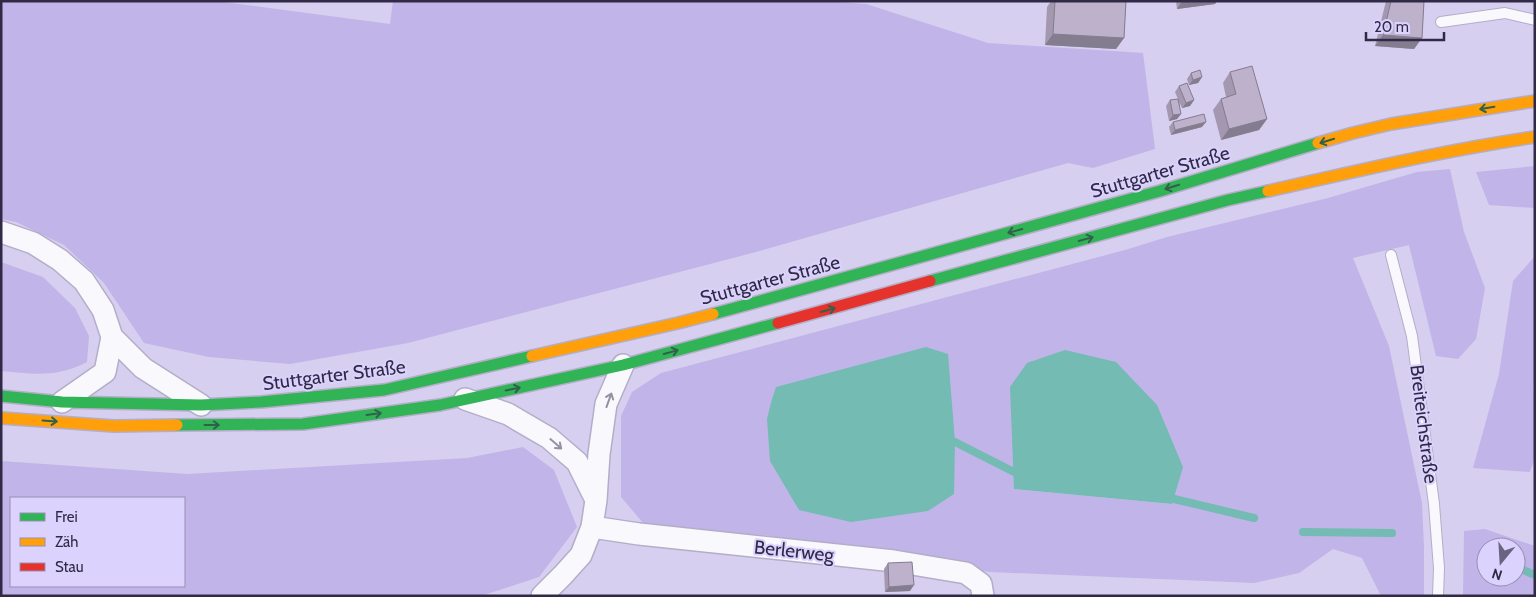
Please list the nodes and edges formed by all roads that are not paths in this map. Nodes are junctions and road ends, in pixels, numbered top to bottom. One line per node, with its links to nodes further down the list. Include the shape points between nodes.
1 (1535, 20): 2 (lane, via 1505,13)
2 (1441, 22)
3 (1535, 101): 12 (main road, Stuttgarter Straße, one-way to 12, via 1353,133 1160,191 678,323 384,390)
4 (1535, 137): 8 (main road, one-way to 4, via 1228,200 1398,161)
5 (1, 232): 7 (street, via 33,243 84,281 102,310)
6 (1390, 255): 18 (lane, Breiteichstraße, via 1412,336 1434,504)
7 (112, 337): 11 (street, via 105,372); 12 (street, via 143,368)
8 (623, 365): 10 (main road, one-way to 8); 14 (street, one-way to 8, via 606,404)
9 (1, 396): 11 (main road, Stuttgarter Straße)
10 (465, 399): 13 (main road, one-way to 10, via 114,426 303,424); 14 (street, one-way to 14, via 508,414 549,438 577,462)
11 (62, 402): 12 (main road, Stuttgarter Straße)
12 (201, 406)
13 (1, 418)
14 (596, 500): 15 (street)
15 (592, 526): 16 (street, via 581,555); 17 (street, Berlerweg, via 894,561 966,573 982,584)
16 (542, 596)
17 (983, 596)
18 (1438, 596)

